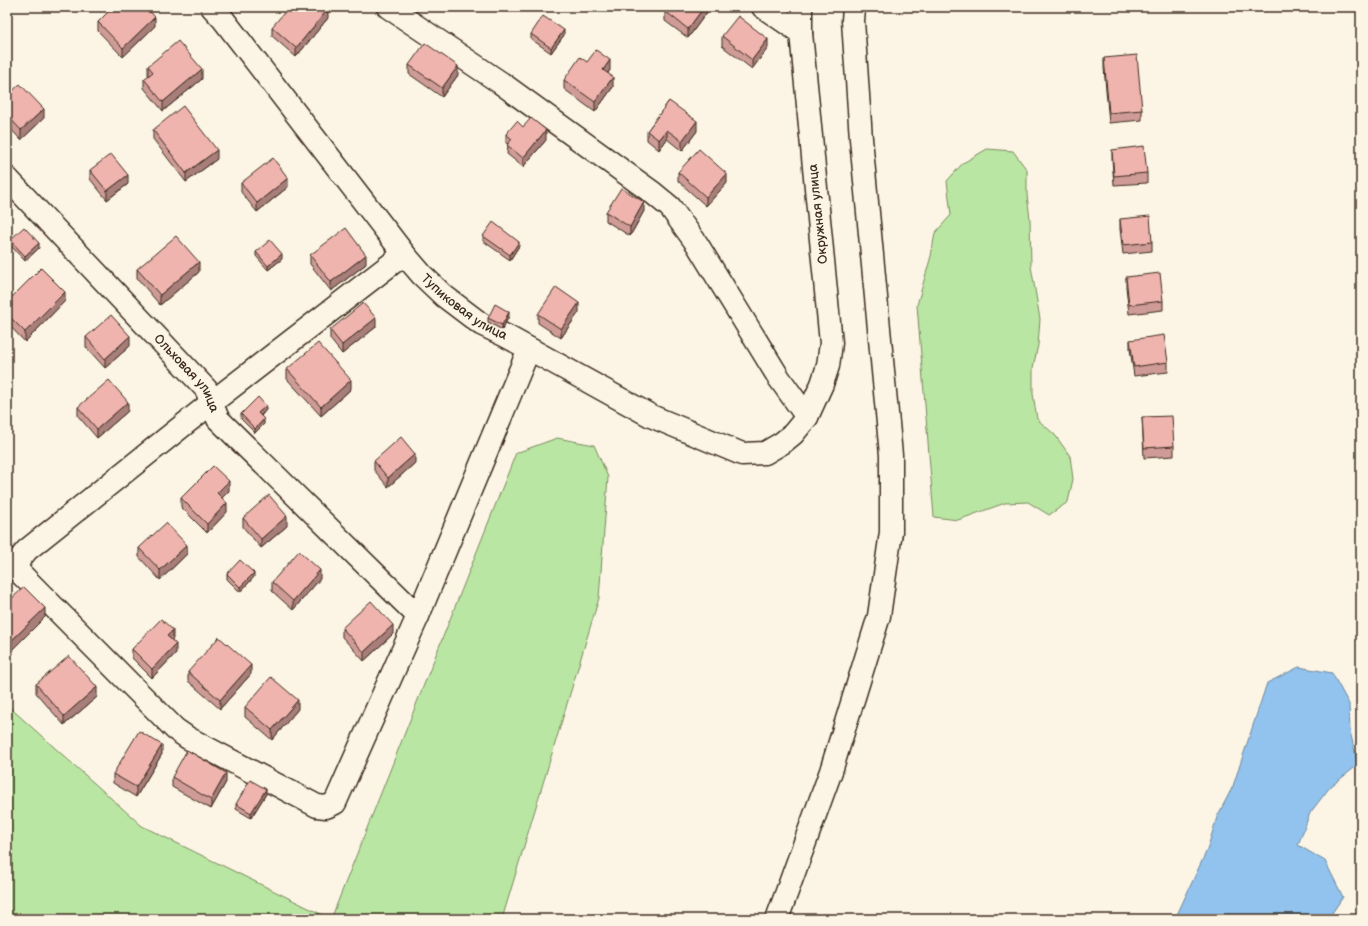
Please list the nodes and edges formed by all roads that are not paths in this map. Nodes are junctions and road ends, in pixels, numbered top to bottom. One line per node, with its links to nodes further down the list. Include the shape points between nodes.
1 (388, 7): 11 (street, via 501,83 670,207 697,244 779,378)
2 (763, 7): 6 (street)
3 (801, 7): 6 (street, Окружная улица)
4 (854, 7): 13 (street, via 861,139 892,455 891,532 879,616 831,771)
5 (222, 11): 8 (street, Тупиковая улица)
6 (801, 33): 11 (street, Окружная улица, via 831,343 828,366)
7 (7, 178): 10 (street, Ольховая улица, via 206,388)
8 (404, 254): 9 (street, Тупиковая улица, via 422,275 465,313); 10 (street)
9 (529, 349): 11 (street, Тупиковая улица, via 651,416 742,454 765,453 793,434); 12 (street)
10 (211, 403): 12 (street, Ольховая улица, via 218,419); 12 (street, via 27,550 18,561 18,571 188,738 322,807 335,803)
11 (807, 417)
12 (418, 616)
13 (777, 919)

